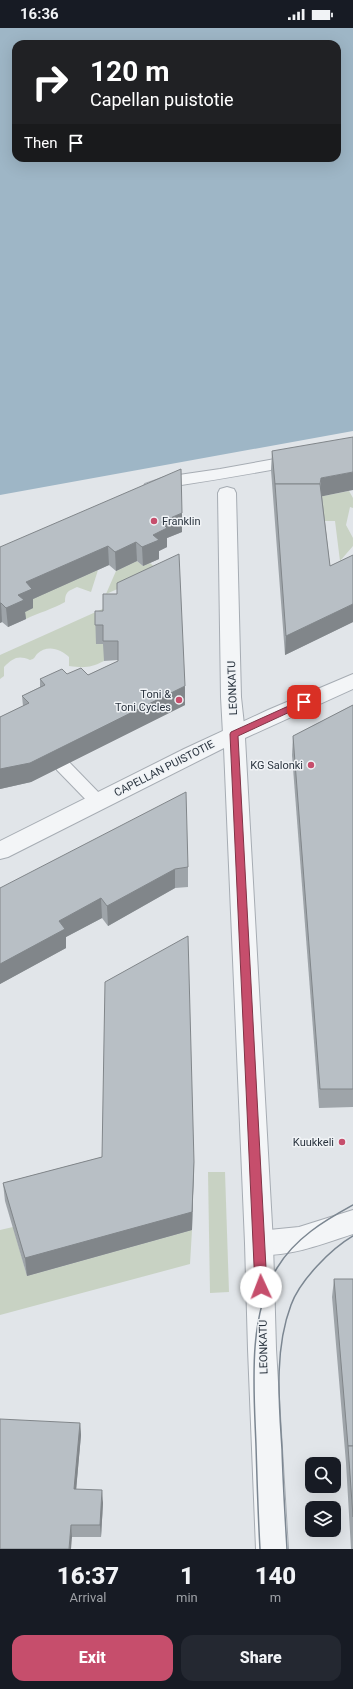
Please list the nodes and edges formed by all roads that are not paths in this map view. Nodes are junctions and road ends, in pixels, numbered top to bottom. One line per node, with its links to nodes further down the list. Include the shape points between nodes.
1 (353, 450): 2 (street)
2 (220, 474): 3 (street, via 165,482); 5 (street, LEONKATU, via 227,493)
3 (138, 494)
4 (353, 681): 5 (street, CAPELLAN PUISTOTIE)
5 (234, 734): 7 (street, CAPELLAN PUISTOTIE); 10 (street, LEONKATU)
6 (63, 766): 7 (lane)
7 (98, 802): 8 (street, CAPELLAN PUISTOTIE)
8 (0, 851)
9 (353, 1222): 10 (street, via 299,1240)
10 (259, 1242): 11 (street, LEONKATU)
11 (272, 1549)

